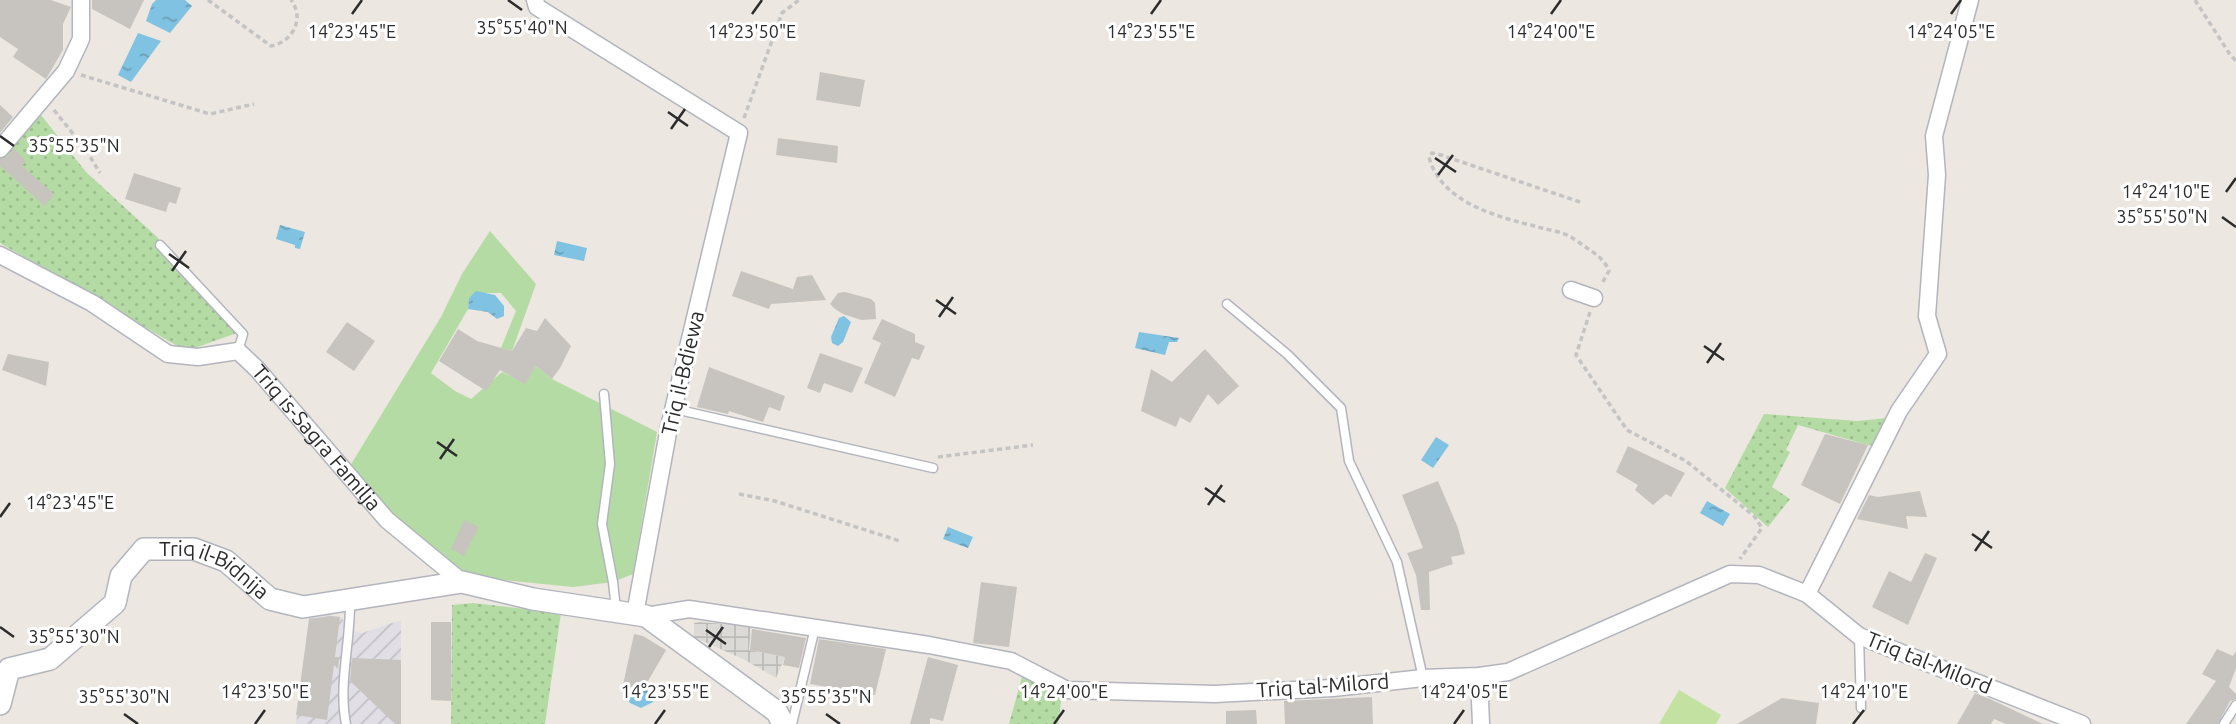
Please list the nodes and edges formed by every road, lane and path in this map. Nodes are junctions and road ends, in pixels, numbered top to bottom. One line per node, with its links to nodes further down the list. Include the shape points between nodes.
1 (81, 0): 9 (street, via 81,38)
2 (208, 0): 3 (path, via 271,46 286,40 298,22)
3 (291, 0)
4 (536, 0): 12 (street, via 537,7)
5 (799, 0): 12 (path, via 782,13)
6 (1970, 0): 30 (street, via 1934,136 1937,175 1927,316 1938,354 1899,411)
7 (2195, 0): 8 (path)
8 (2236, 61)
9 (66, 71): 10 (street); 11 (path, via 210,114)
10 (44, 98): 13 (street); 14 (path)
11 (254, 104)
12 (739, 133): 23 (street, Triq il-Bdiewa)
13 (0, 149)
14 (100, 173)
15 (1580, 202): 19 (path, via 1441,155 1429,157 1443,182 1460,197 1496,216 1568,235 1598,256 1609,271)
16 (160, 245): 21 (lane, via 243,334)
17 (0, 255): 21 (street, Triq is-Sagra Familja, via 92,303 168,354 198,357)
18 (1571, 290): 19 (street)
19 (1594, 298): 28 (path, via 1576,355 1627,430 1686,461 1754,516 1762,528)
20 (1227, 304): 36 (lane, via 1341,408 1349,461 1397,562)
21 (238, 351): 29 (street, Triq is-Sagra Familja, via 387,520)
22 (604, 394): 32 (lane, via 610,464 602,524 613,582)
23 (675, 409): 25 (lane); 32 (street, Triq il-Bdiewa)
24 (1033, 445): 25 (path, via 936,458)
25 (933, 468)
26 (739, 494): 27 (path)
27 (900, 541)
28 (1730, 574): 30 (street, Triq tal-Milord, via 1759,575); 35 (street, Triq tal-Milord, via 1508,672)
29 (463, 582): 31 (street, Triq il-Bidnija); 32 (street, Triq is-Sagra Familja, via 533,599)
30 (1807, 594): 34 (street, Triq tal-Milord)
31 (350, 600): 37 (street, Triq il-Bidnija, via 303,607 270,599 226,561 194,549 144,549 121,576 115,603 50,659 9,669); 40 (lane, via 343,691)
32 (632, 613): 33 (street, Triq tal-Milord, via 689,609); 41 (street, via 778,712)
33 (815, 628): 36 (street, Triq tal-Milord, via 1011,662 1067,690 1215,694); 42 (lane)
34 (1859, 636): 39 (lane); 44 (street, Triq tal-Milord)
35 (1479, 676): 36 (street, Triq tal-Milord); 43 (street)
36 (1423, 678)
37 (0, 704)
38 (2236, 705): 45 (lane)
39 (1861, 708)
40 (346, 724)
41 (783, 724)
42 (792, 724)
43 (1481, 724)
44 (2082, 724)
45 (2224, 724)

